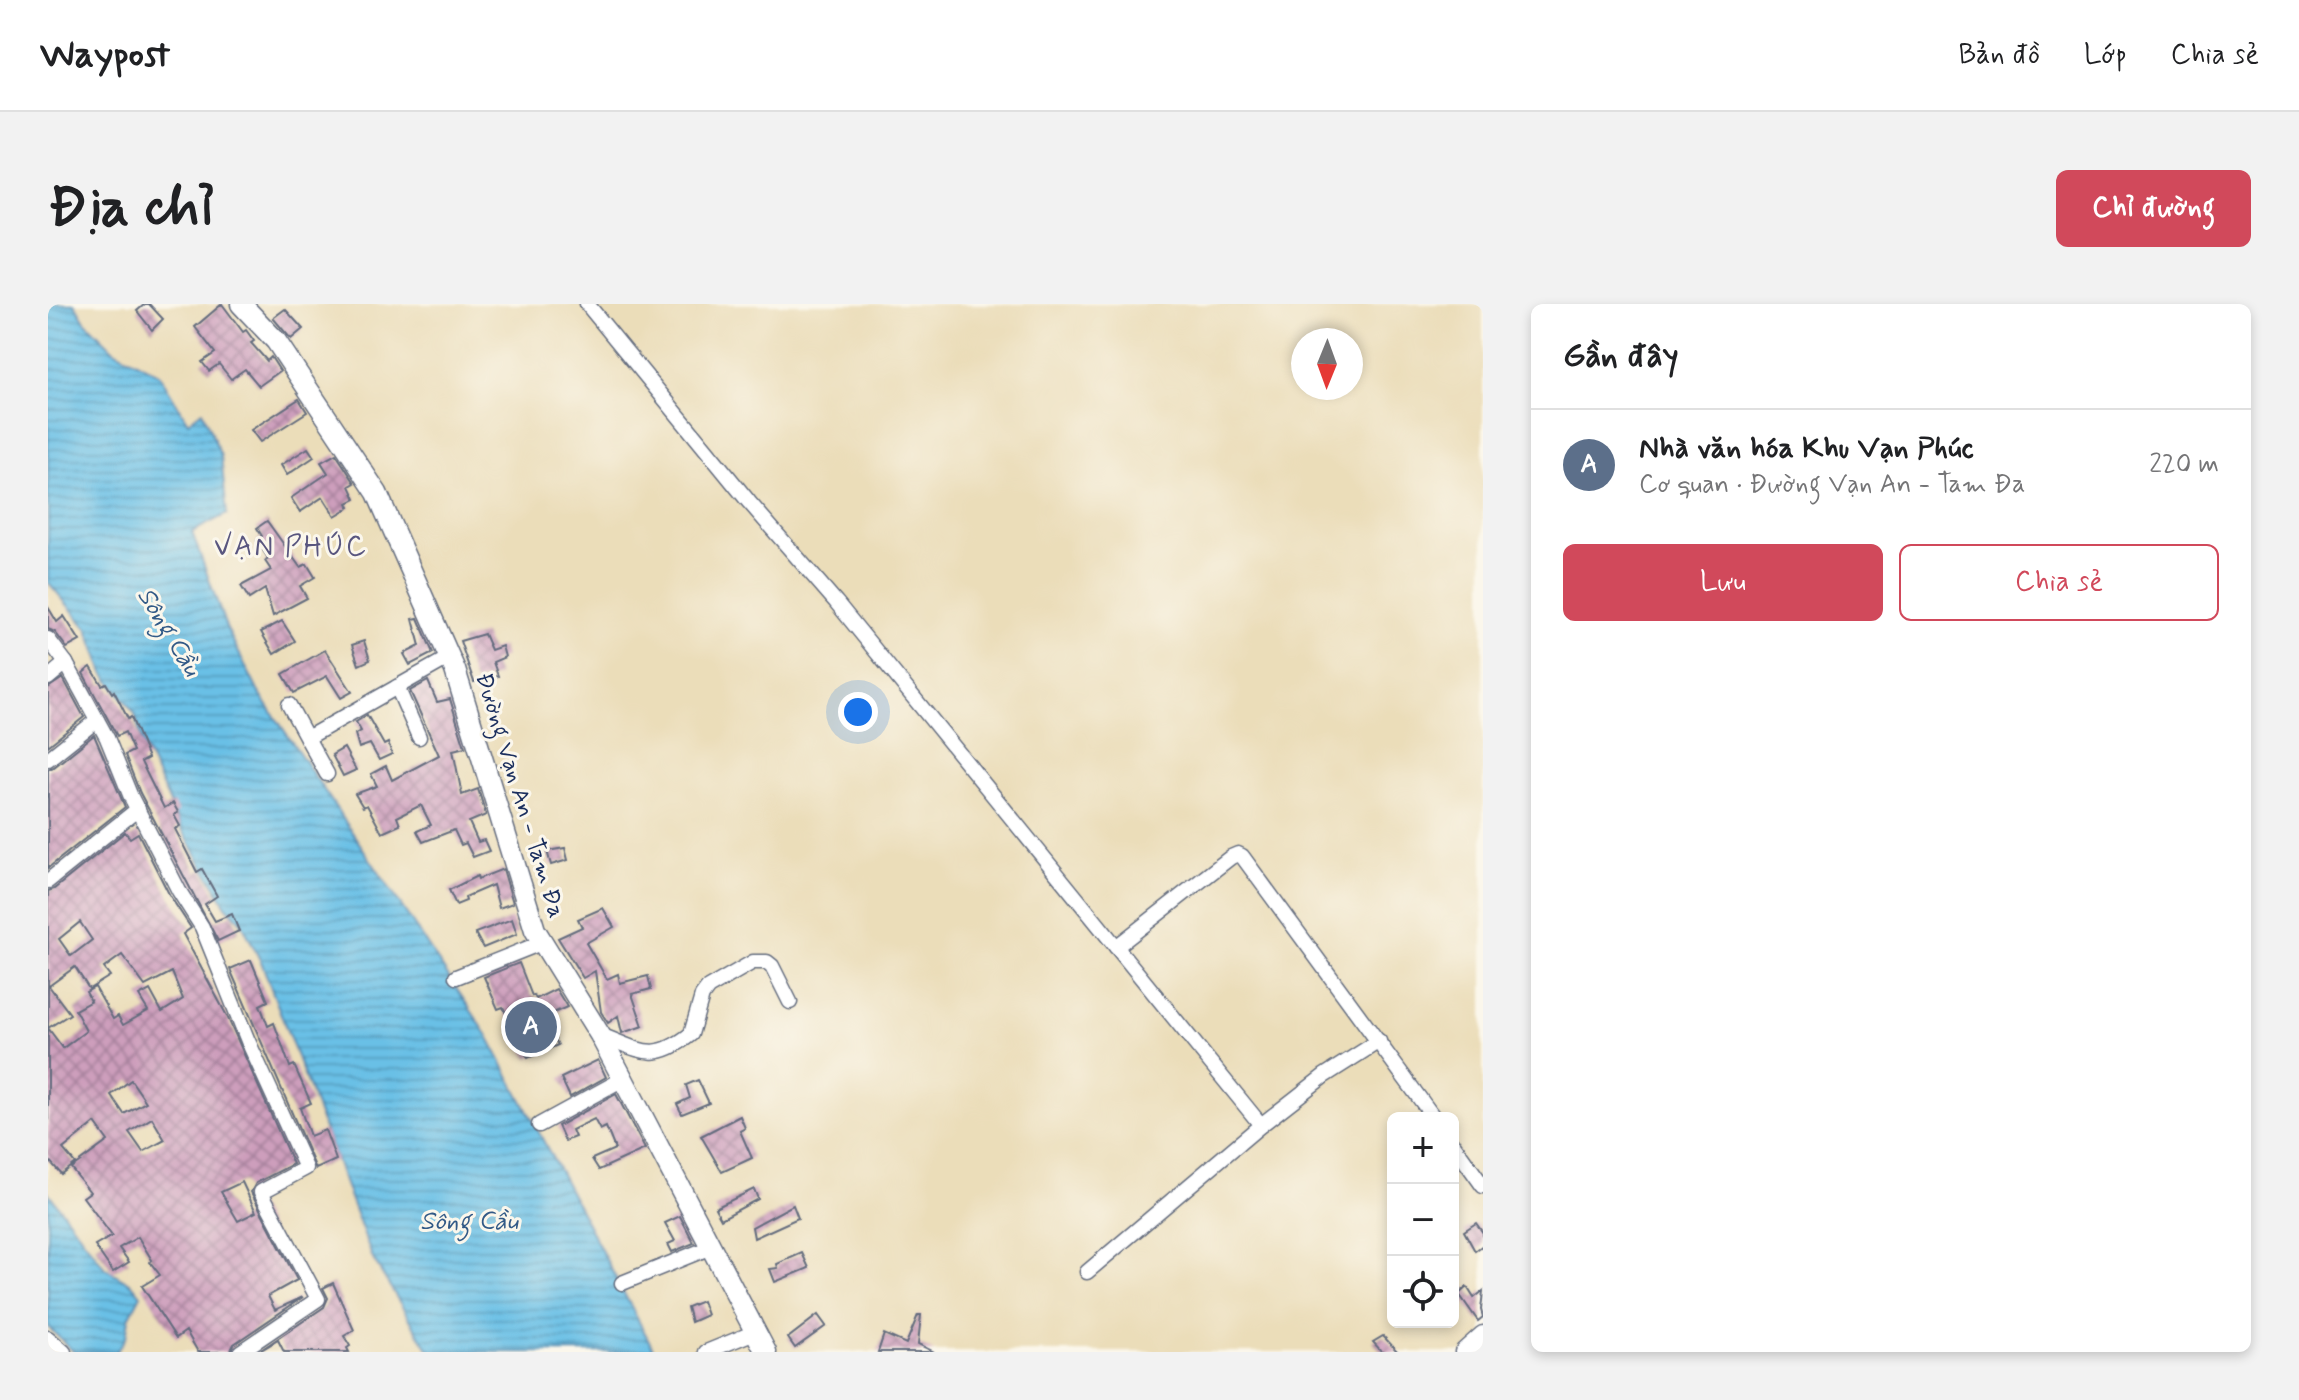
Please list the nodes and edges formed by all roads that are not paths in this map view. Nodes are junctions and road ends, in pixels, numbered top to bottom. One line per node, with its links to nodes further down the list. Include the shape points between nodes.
1 (241, 304): 4 (main road, Đường Vạn An - Tam Đa, via 276,341 377,493)
2 (587, 304): 17 (street)
3 (48, 639): 5 (street)
4 (450, 657): 7 (street); 16 (main road, Đường Vạn An - Tam Đa)
5 (66, 663): 6 (street); 9 (street)
6 (48, 678)
7 (397, 687): 10 (street); 11 (street)
8 (289, 705): 11 (street)
9 (97, 720): 12 (street); 14 (street)
10 (419, 737)
11 (307, 738): 13 (street)
12 (48, 759)
13 (327, 774)
14 (138, 809): 15 (street); 35 (street, via 202,927 306,1168 261,1192 318,1299)
15 (48, 881)
16 (541, 943): 18 (street); 20 (main road, Đường Vạn An - Tam Đa)
17 (1116, 947): 21 (street, via 1238,854); 25 (street)
18 (456, 977)
19 (790, 1002): 20 (street, via 772,966 753,962 708,988 691,1034 664,1052 648,1053)
20 (600, 1035): 22 (main road, Đường Vạn An - Tam Đa)
21 (1379, 1041): 23 (street); 25 (street)
22 (623, 1079): 24 (street); 28 (main road, Đường Vạn An - Tam Đa)
23 (1430, 1112)
24 (539, 1125)
25 (1261, 1125): 29 (street)
26 (1459, 1152): 27 (street)
27 (1483, 1186)
28 (711, 1247): 30 (street); 31 (main road, Đường Vạn An - Tam Đa)
29 (1087, 1272)
30 (622, 1283)
31 (755, 1332): 36 (street); 37 (main road, Đường Vạn An - Tam Đa)
32 (1483, 1335): 38 (street)
33 (48, 1338): 34 (street)
34 (64, 1352)
35 (240, 1352)
36 (706, 1352)
37 (766, 1352)
38 (1464, 1352)

